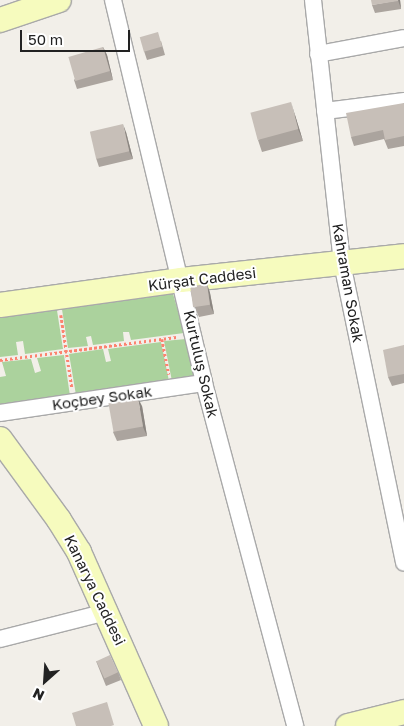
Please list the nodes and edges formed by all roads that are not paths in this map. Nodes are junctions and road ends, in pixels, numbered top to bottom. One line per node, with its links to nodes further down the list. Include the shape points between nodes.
1 (60, 0): 4 (street)
2 (113, 0): 11 (street, Kurtuluş Sokak)
3 (313, 0): 6 (street, Kahraman Sokak)
4 (0, 20)
5 (404, 38): 6 (street)
6 (318, 54): 8 (street, Kahraman Sokak)
7 (404, 101): 8 (street)
8 (324, 111): 10 (street, Kahraman Sokak)
9 (404, 256): 10 (street, Kürşat Caddesi)
10 (342, 263): 11 (street, Kürşat Caddesi); 16 (street, Kahraman Sokak)
11 (181, 280): 12 (street, Kürşat Caddesi); 13 (street, Kurtuluş Sokak)
12 (0, 305)
13 (204, 383): 14 (street, Koçbey Sokak); 21 (street, Kurtuluş Sokak)
14 (0, 413)
15 (0, 439): 17 (street, Kanarya Caddesi, via 60,520)
16 (404, 564)
17 (107, 612): 18 (street); 20 (street, Kanarya Caddesi)
18 (0, 639)
19 (404, 712): 22 (street)
20 (156, 726)
21 (295, 726)
22 (348, 726)

